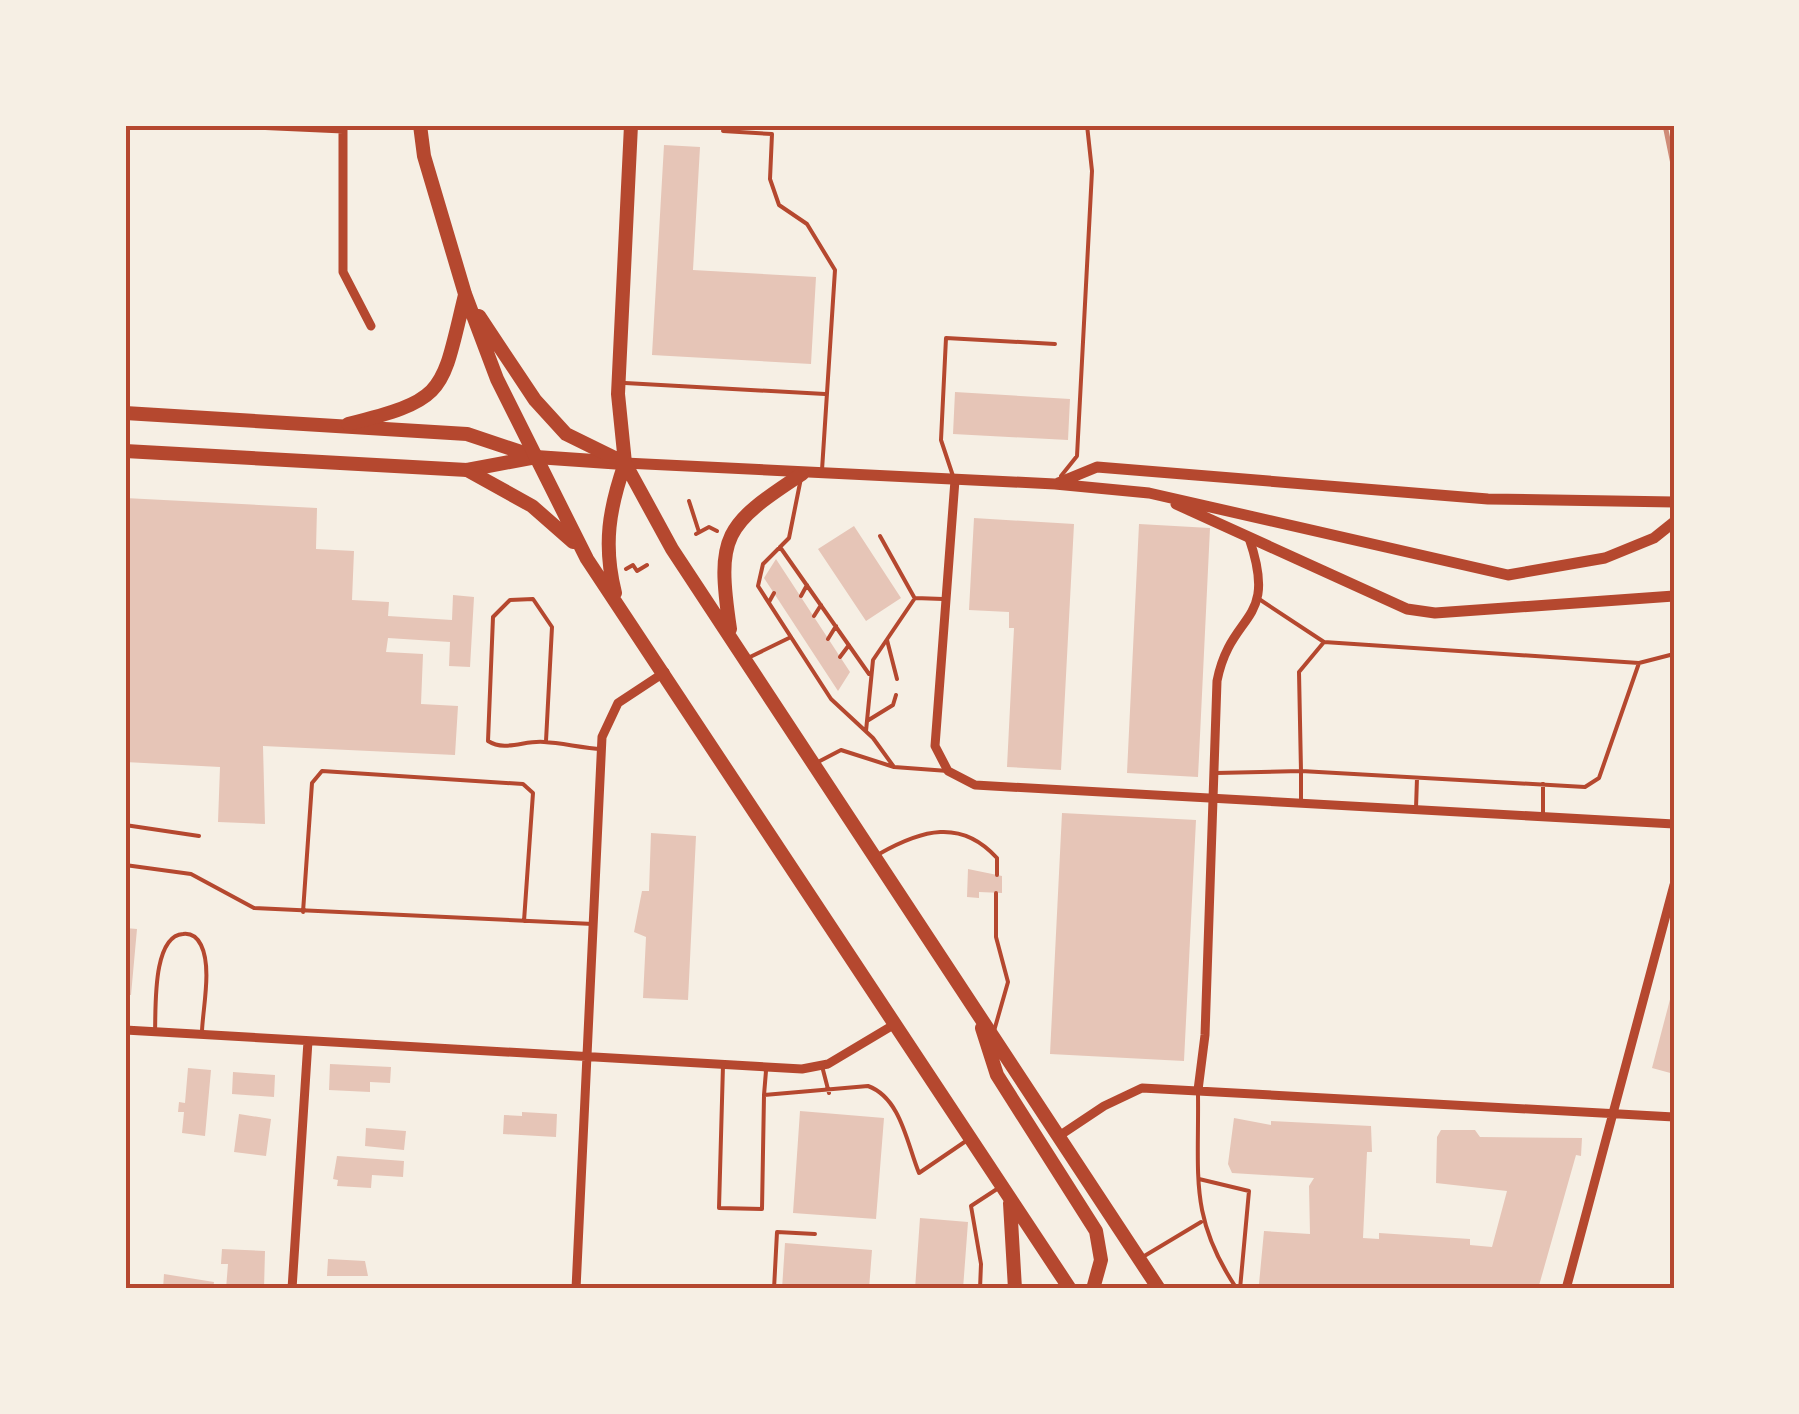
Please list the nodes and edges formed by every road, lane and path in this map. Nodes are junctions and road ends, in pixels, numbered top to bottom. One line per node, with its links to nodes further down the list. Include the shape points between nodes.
1 (254, 125): 5 (street)
2 (420, 125): 7 (main road)
3 (632, 125): 10 (main road)
4 (1086, 125): 21 (lane, via 1092,171 1077,456)
5 (343, 127): 8 (street, via 344,272)
6 (724, 132): 11 (lane, via 772,134 770,179 779,205 807,224 835,270)
7 (465, 294): 13 (main road, via 437,386 409,409); 15 (main road); 16 (main road, via 535,400 566,434)
8 (370, 326)
9 (1055, 344): 20 (lane, via 946,338 941,440)
10 (618, 383): 11 (lane); 16 (main road)
11 (825, 394): 19 (lane)
12 (125, 413): 13 (main road)
13 (348, 424): 15 (main road, via 467,434)
14 (125, 451): 17 (main road)
15 (536, 458): 16 (main road); 17 (main road); 30 (main road)
16 (625, 463): 18 (street); 37 (main road, via 607,522); 49 (main road)
17 (467, 470): 30 (main road, via 532,506)
18 (802, 474): 19 (street); 29 (lane, via 789,538); 49 (main road, via 740,520 726,546 722,576)
19 (821, 474): 20 (street)
20 (955, 480): 21 (street); 41 (street)
21 (1055, 484): 22 (street); 24 (street, via 1098,467 1488,499)
22 (1149, 493): 25 (street, via 1508,575 1606,558); 28 (street)
23 (689, 501): 26 (path, via 697,533)
24 (1674, 502)
25 (1674, 522)
26 (717, 531)
27 (880, 536): 40 (lane)
28 (1249, 538): 39 (street, via 1407,609); 42 (street, via 1260,569)
29 (780, 547): 32 (lane); 43 (lane, via 757,576)
30 (588, 559): 37 (main road)
31 (647, 565): 33 (path, via 637,572 633,565)
32 (793, 566): 34 (lane); 35 (lane)
33 (626, 569)
34 (787, 575)
35 (807, 585): 38 (lane); 44 (lane)
36 (774, 594): 43 (lane)
37 (616, 596): 63 (main road)
38 (801, 596)
39 (1674, 596)
40 (915, 598): 41 (lane); 53 (lane)
41 (946, 598): 75 (street, via 935,746)
42 (1259, 598): 54 (lane); 77 (street, via 1219,672)
43 (768, 602): 47 (lane)
44 (820, 604): 46 (lane); 48 (lane)
45 (789, 616): 47 (lane)
46 (814, 616)
47 (784, 626): 51 (lane)
48 (836, 626): 52 (lane); 56 (lane)
49 (730, 634): 60 (main road)
50 (801, 635): 55 (lane)
51 (791, 637): 55 (lane); 60 (lane)
52 (828, 639)
53 (888, 640): 64 (lane); 66 (lane)
54 (1324, 642): 61 (lane); 76 (lane, via 1300,672)
55 (796, 645): 62 (lane)
56 (849, 645): 59 (lane); 64 (lane)
57 (1674, 654): 61 (lane)
58 (816, 657): 62 (lane)
59 (840, 657)
60 (746, 659): 73 (main road)
61 (1639, 663): 79 (lane, via 1598,778 1585,786)
62 (810, 666): 67 (lane)
63 (665, 672): 72 (street, via 610,713); 96 (main road)
64 (869, 674): 69 (lane)
65 (828, 676): 67 (lane)
66 (897, 679)
67 (822, 686): 70 (lane)
68 (896, 696): 69 (lane)
69 (866, 722): 70 (lane)
70 (866, 731): 74 (lane)
71 (546, 742): 71 (lane, via 552,627 533,599 510,600 493,617 488,742); 72 (lane)
72 (602, 749): 94 (street)
73 (815, 764): 74 (lane, via 841,750); 87 (main road)
74 (894, 767): 75 (lane)
75 (948, 771): 80 (street, via 975,785)
76 (1302, 771): 77 (lane); 78 (lane); 81 (lane)
77 (1216, 772): 80 (street)
78 (1417, 778): 79 (lane); 82 (lane)
79 (1543, 784): 83 (lane)
80 (1215, 802): 81 (street); 106 (street)
81 (1301, 806): 82 (street)
82 (1416, 811): 83 (street)
83 (1543, 818): 84 (street)
84 (1674, 824)
85 (125, 825): 86 (lane)
86 (199, 836)
87 (874, 857): 89 (lane, via 938,828 982,841 997,858); 95 (main road)
88 (125, 864): 92 (lane, via 191,874 254,908)
89 (997, 875)
90 (1674, 885): 109 (street)
91 (996, 892): 100 (lane, via 996,938 1008,982)
92 (302, 912): 93 (lane); 93 (lane, via 312,783 322,771 524,784 534,793)
93 (524, 921): 94 (lane)
94 (593, 924): 102 (street)
95 (974, 1005): 100 (main road); 124 (main road, via 997,1075 1096,1231 1102,1260)
96 (896, 1024): 104 (street); 112 (main road)
97 (125, 1030): 98 (street)
98 (155, 1032): 99 (street); 99 (lane, via 160,960 166,944 187,933 201,943 204,956)
99 (202, 1036): 101 (street)
100 (992, 1036): 111 (main road)
101 (308, 1041): 102 (street); 118 (street)
102 (587, 1056): 103 (street); 119 (street)
103 (723, 1064): 105 (street); 108 (lane, via 719,1208 762,1209)
104 (822, 1066): 105 (street); 107 (lane)
105 (766, 1067): 108 (lane)
106 (1198, 1090): 109 (street); 111 (street, via 1142,1088); 113 (lane)
107 (829, 1093): 108 (lane); 112 (lane, via 877,1090 904,1128 919,1173)
108 (764, 1095)
109 (1612, 1114): 110 (street); 127 (street)
110 (1674, 1117)
111 (1059, 1136): 117 (main road)
112 (970, 1139): 114 (main road)
113 (1199, 1179): 115 (lane); 126 (lane, via 1249,1192)
114 (1005, 1191): 121 (lane, via 971,1206); 122 (main road); 123 (main road)
115 (1201, 1222): 117 (lane); 126 (lane, via 1214,1256)
116 (815, 1234): 120 (lane, via 777,1232)
117 (1139, 1259): 125 (main road)
118 (292, 1289)
119 (576, 1289)
120 (774, 1289)
121 (980, 1289)
122 (1015, 1289)
123 (1070, 1289)
124 (1093, 1289)
125 (1159, 1289)
126 (1239, 1289)
127 (1566, 1289)

